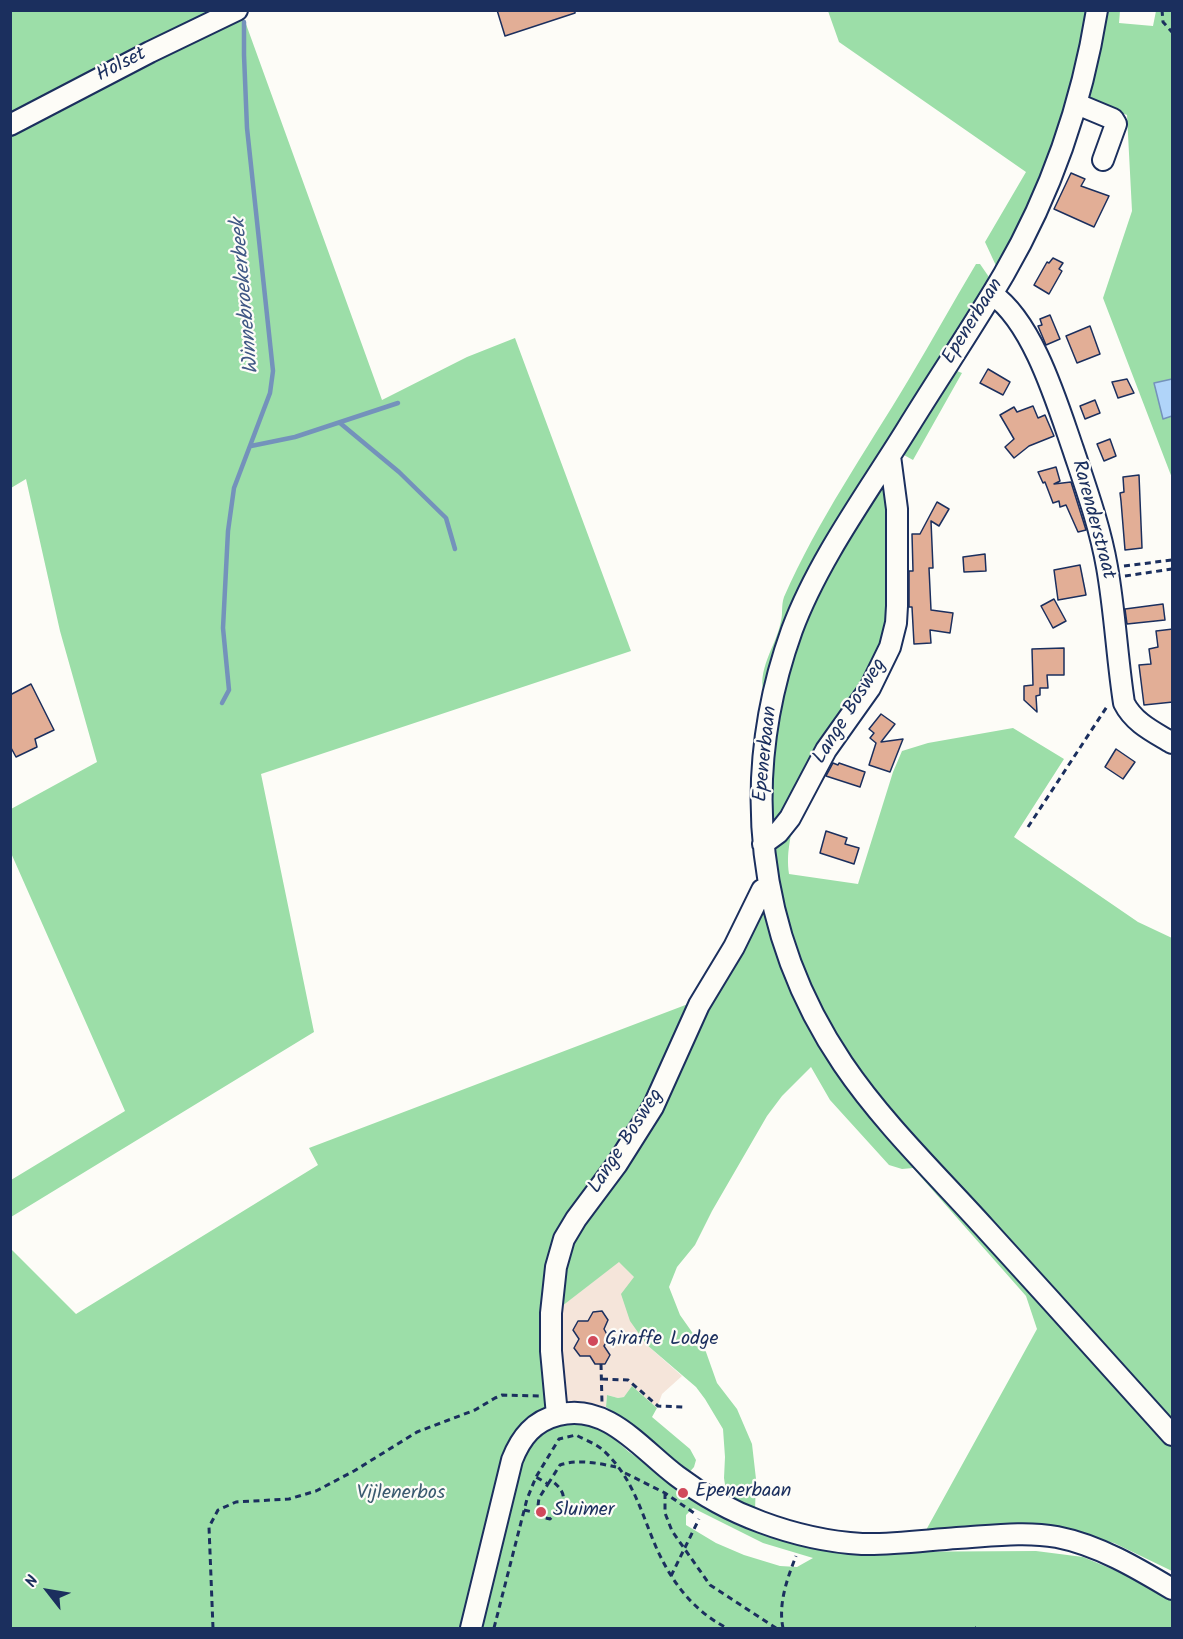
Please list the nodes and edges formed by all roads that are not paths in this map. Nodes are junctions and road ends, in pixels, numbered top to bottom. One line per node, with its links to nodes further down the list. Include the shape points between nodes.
1 (237, 10): 4 (street, Holset)
2 (1096, 10): 3 (street, Epenerbaan)
3 (1077, 104): 5 (street, via 1113,118 1116,124); 6 (street, Epenerbaan, via 1033,216)
4 (10, 125)
5 (1103, 160)
6 (992, 294): 7 (street, Epenerbaan); 8 (street, Rarenderstraat, via 1021,326 1049,381 1092,505 1108,573 1124,703 1133,717)
7 (890, 456): 9 (street, Epenerbaan, via 818,573 785,651 763,750); 9 (street, Lange Bosweg, via 897,509 897,606 890,647 870,688 826,750 789,818)
8 (1173, 743)
9 (764, 844): 10 (street, Epenerbaan)
10 (770, 888): 11 (street, Lange Bosweg, via 762,890 757,898 734,947 699,1005 653,1107 564,1239 556,1267 551,1313); 12 (street, Epenerbaan, via 794,971 843,1065 892,1126)
11 (556, 1406): 13 (street, via 612,1423 709,1497 751,1519 779,1528 864,1544 1010,1535 1056,1537 1114,1557); 14 (street, via 525,1435 512,1460)
12 (1173, 1436)
13 (1173, 1589)
14 (471, 1629)

